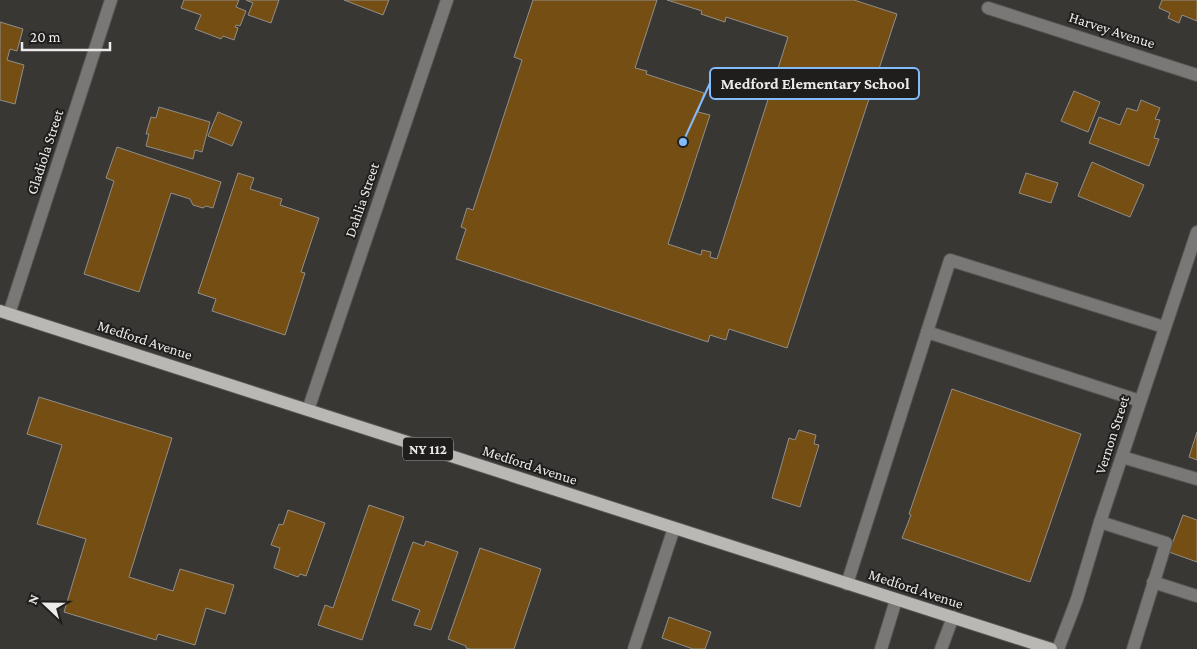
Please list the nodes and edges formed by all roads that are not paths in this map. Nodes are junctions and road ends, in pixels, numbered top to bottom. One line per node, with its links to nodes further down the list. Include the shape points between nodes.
1 (111, 0): 6 (street, Gladiola Street)
2 (447, 0): 10 (street, Dahlia Street)
3 (988, 8): 4 (street, Harvey Avenue)
4 (1197, 75)
5 (1197, 232): 7 (street, Vernon Street)
6 (5, 312): 10 (main road, Medford Avenue / NY 112)
7 (1164, 327): 8 (street, via 950,260); 9 (street, Vernon Street)
8 (927, 332): 9 (street); 16 (street)
9 (1140, 401): 11 (street, Vernon Street)
10 (308, 410): 14 (main road, Medford Avenue / NY 112)
11 (1122, 457): 12 (street); 13 (street, Vernon Street)
12 (1197, 479)
13 (1100, 522): 15 (street, via 1166,543); 24 (street, Vernon Street)
14 (674, 528): 16 (main road, Medford Avenue / NY 112); 20 (street)
15 (1153, 582): 17 (street); 25 (street)
16 (847, 584): 18 (main road, Medford Avenue / NY 112)
17 (1197, 596)
18 (896, 600): 19 (main road, Medford Avenue / NY 112); 21 (street)
19 (953, 617): 22 (street); 23 (main road, Medford Avenue / NY 112)
20 (639, 648)
21 (881, 649)
22 (941, 649)
23 (1051, 649)
24 (1058, 649)
25 (1132, 649)

